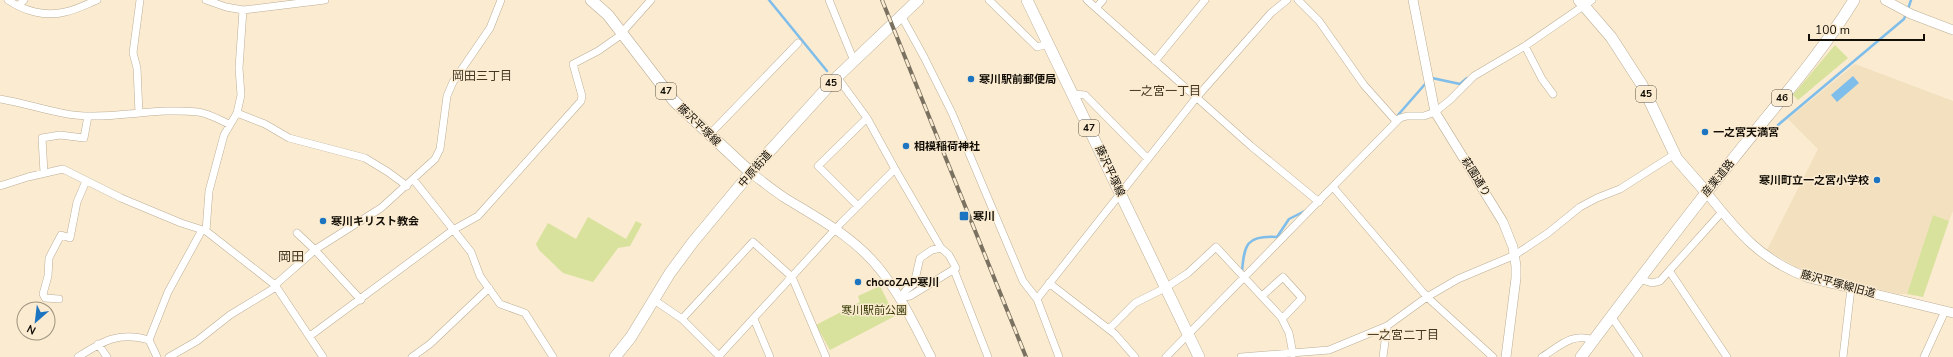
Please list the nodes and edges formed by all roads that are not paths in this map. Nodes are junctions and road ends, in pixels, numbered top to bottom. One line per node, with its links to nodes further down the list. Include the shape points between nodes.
1 (8, 0): 24 (street)
2 (24, 0): 24 (street)
3 (97, 0): 24 (street, via 65,12 30,12)
4 (140, 0): 42 (street, via 133,53 137,68)
5 (206, 0): 23 (street)
6 (325, 0): 26 (street)
7 (501, 0): 53 (street, via 490,28 462,66 447,96 440,149 435,159)
8 (590, 0): 29 (main road, 藤沢平塚線 / 47, via 608,15)
9 (651, 0): 29 (street)
10 (829, 0): 33 (street)
11 (918, 0): 27 (main road, 中原街道 / 45)
12 (989, 0): 31 (street, via 1037,47)
13 (1027, 0): 31 (main road, 藤沢平塚線 / 47)
14 (1087, 0): 25 (street)
15 (1103, 0): 25 (street)
16 (1205, 0): 34 (street)
17 (1287, 0): 38 (street, via 1271,13)
18 (1298, 0): 45 (street, via 1318,21 1364,85)
19 (1413, 0): 41 (street, 萩園通り)
20 (1854, 0): 58 (main road, 産業道路 / 46, via 1833,35)
21 (1884, 0): 28 (street)
22 (1585, 2): 32 (street); 48 (main road, 45, via 1642,85)
23 (226, 4): 26 (street)
24 (18, 6)
25 (1096, 8): 34 (street)
26 (243, 10): 40 (street, via 239,68 241,95)
27 (902, 17): 33 (main road, 中原街道 / 45, via 887,28); 84 (street, via 952,113 1023,281)
28 (1953, 30)
29 (622, 32): 47 (main road, 藤沢平塚線 / 47, via 674,101); 64 (street, via 598,51 573,64 581,100 478,216)
30 (798, 43): 47 (street)
31 (1048, 44): 36 (main road, 藤沢平塚線 / 47)
32 (1525, 46): 37 (street); 41 (street, via 1474,76)
33 (854, 61): 35 (main road, 中原街道 / 45)
34 (1155, 61): 38 (street)
35 (837, 77): 44 (street); 52 (main road, 中原街道 / 45)
36 (1073, 94): 49 (street, via 1085,95); 59 (main road, 藤沢平塚線 / 47)
37 (1553, 94)
38 (1196, 98): 49 (street); 60 (street)
39 (0, 99): 43 (street)
40 (237, 112): 46 (street); 56 (street, via 289,138 365,158)
41 (1435, 112): 45 (street, via 1424,116 1407,116); 69 (street, 萩園通り, via 1503,222)
42 (139, 113): 43 (street); 46 (street, via 199,112)
43 (88, 116): 51 (street, via 84,138 60,135 42,138)
44 (867, 118): 50 (street); 61 (street, via 818,166)
45 (1396, 121): 57 (street)
46 (229, 124): 65 (street, via 209,191)
47 (709, 135): 52 (main road, 藤沢平塚線 / 47)
48 (1675, 154): 58 (main road, 45); 69 (street, via 1620,189 1580,207 1548,234)
49 (1148, 159): 59 (street)
50 (895, 169): 61 (street); 67 (street)
51 (44, 173): 54 (street, via 63,169); 55 (street)
52 (751, 173): 63 (street); 86 (main road, 中原街道 / 45, via 693,242)
53 (414, 179): 56 (street); 64 (street)
54 (86, 181): 65 (street); 83 (street, via 76,202 70,238 60,235 49,258 43,294 45,298)
55 (0, 186)
56 (407, 186): 68 (street, via 381,208)
57 (1333, 187): 60 (street); 81 (street)
58 (1706, 192): 62 (street, 藤沢平塚線旧道); 74 (main road, 産業道路 / 46)
59 (1121, 194): 75 (street); 76 (main road, 藤沢平塚線 / 47)
60 (1319, 202): 72 (street)
61 (858, 206): 63 (street)
62 (1722, 212): 71 (street); 79 (street, 藤沢平塚線旧道, via 1751,244 1778,264 1809,278)
63 (837, 229): 73 (street); 82 (street, via 881,270)
64 (453, 230): 78 (street, via 471,252 480,276); 85 (street)
65 (204, 231): 77 (street); 96 (street, via 168,292)
66 (297, 233): 68 (street)
67 (941, 248): 70 (street, via 955,264); 82 (street, via 932,250 920,258 914,284)
68 (315, 250): 77 (street); 85 (street)
69 (1514, 255): 81 (street, via 1458,279); 122 (street, 萩園通り, via 1516,278)
70 (954, 270): 82 (street, via 910,296); 114 (street)
71 (1670, 272): 74 (street, via 1660,281 1652,283); 126 (street)
72 (1243, 274): 76 (street, via 1216,247 1188,273); 80 (street); 94 (street)
73 (792, 277): 89 (street, via 754,242); 90 (street); 112 (street)
74 (1639, 279): 88 (main road, 産業道路 / 46)
75 (1050, 283): 84 (street); 93 (street)
76 (1163, 285): 93 (street, via 1135,303); 94 (main road, 47)
77 (275, 286): 95 (street); 99 (street)
78 (489, 288): 107 (street, via 430,344); 108 (street, via 500,304 525,313)
79 (1852, 288): 87 (street, 藤沢平塚線旧道); 127 (street)
80 (1262, 296): 91 (street); 91 (street, via 1283,277 1302,298)
81 (1427, 297): 92 (street); 121 (street)
82 (900, 298): 113 (street)
83 (59, 299)
84 (1037, 299): 115 (street)
85 (361, 300): 95 (street)
86 (654, 300): 89 (street); 109 (main road, 中原街道 / 45)
87 (1949, 312): 128 (street)
88 (1611, 316): 97 (main road, 産業道路 / 46); 125 (street)
89 (682, 319): 110 (street)
90 (754, 319): 110 (street); 111 (street)
91 (1282, 319): 100 (street, via 1289,333)
92 (1387, 326): 100 (street, via 1329,350); 120 (street)
93 (1109, 329): 116 (street)
94 (1187, 334): 117 (street); 118 (main road, 47)
95 (310, 336): 106 (street)
96 (149, 340): 98 (street, via 125,336); 103 (street)
97 (1594, 340): 123 (street, via 1583,336 1574,337); 124 (main road, 産業道路 / 46)
98 (98, 344): 101 (street); 102 (street)
99 (182, 350): 104 (street); 105 (street)
100 (1293, 354): 119 (street)
101 (78, 357)
102 (107, 357)
103 (156, 357)
104 (169, 357)
105 (186, 357)
106 (323, 357)
107 (412, 357)
108 (553, 357)
109 (615, 357)
110 (719, 357)
111 (770, 357)
112 (826, 357)
113 (931, 357)
114 (988, 357)
115 (1059, 357)
116 (1135, 357)
117 (1166, 357)
118 (1199, 357)
119 (1241, 357)
120 (1383, 357)
121 (1493, 357)
122 (1506, 357)
123 (1542, 357)
124 (1581, 357)
125 (1638, 357)
126 (1727, 357)
127 (1843, 357)
128 (1924, 357)

